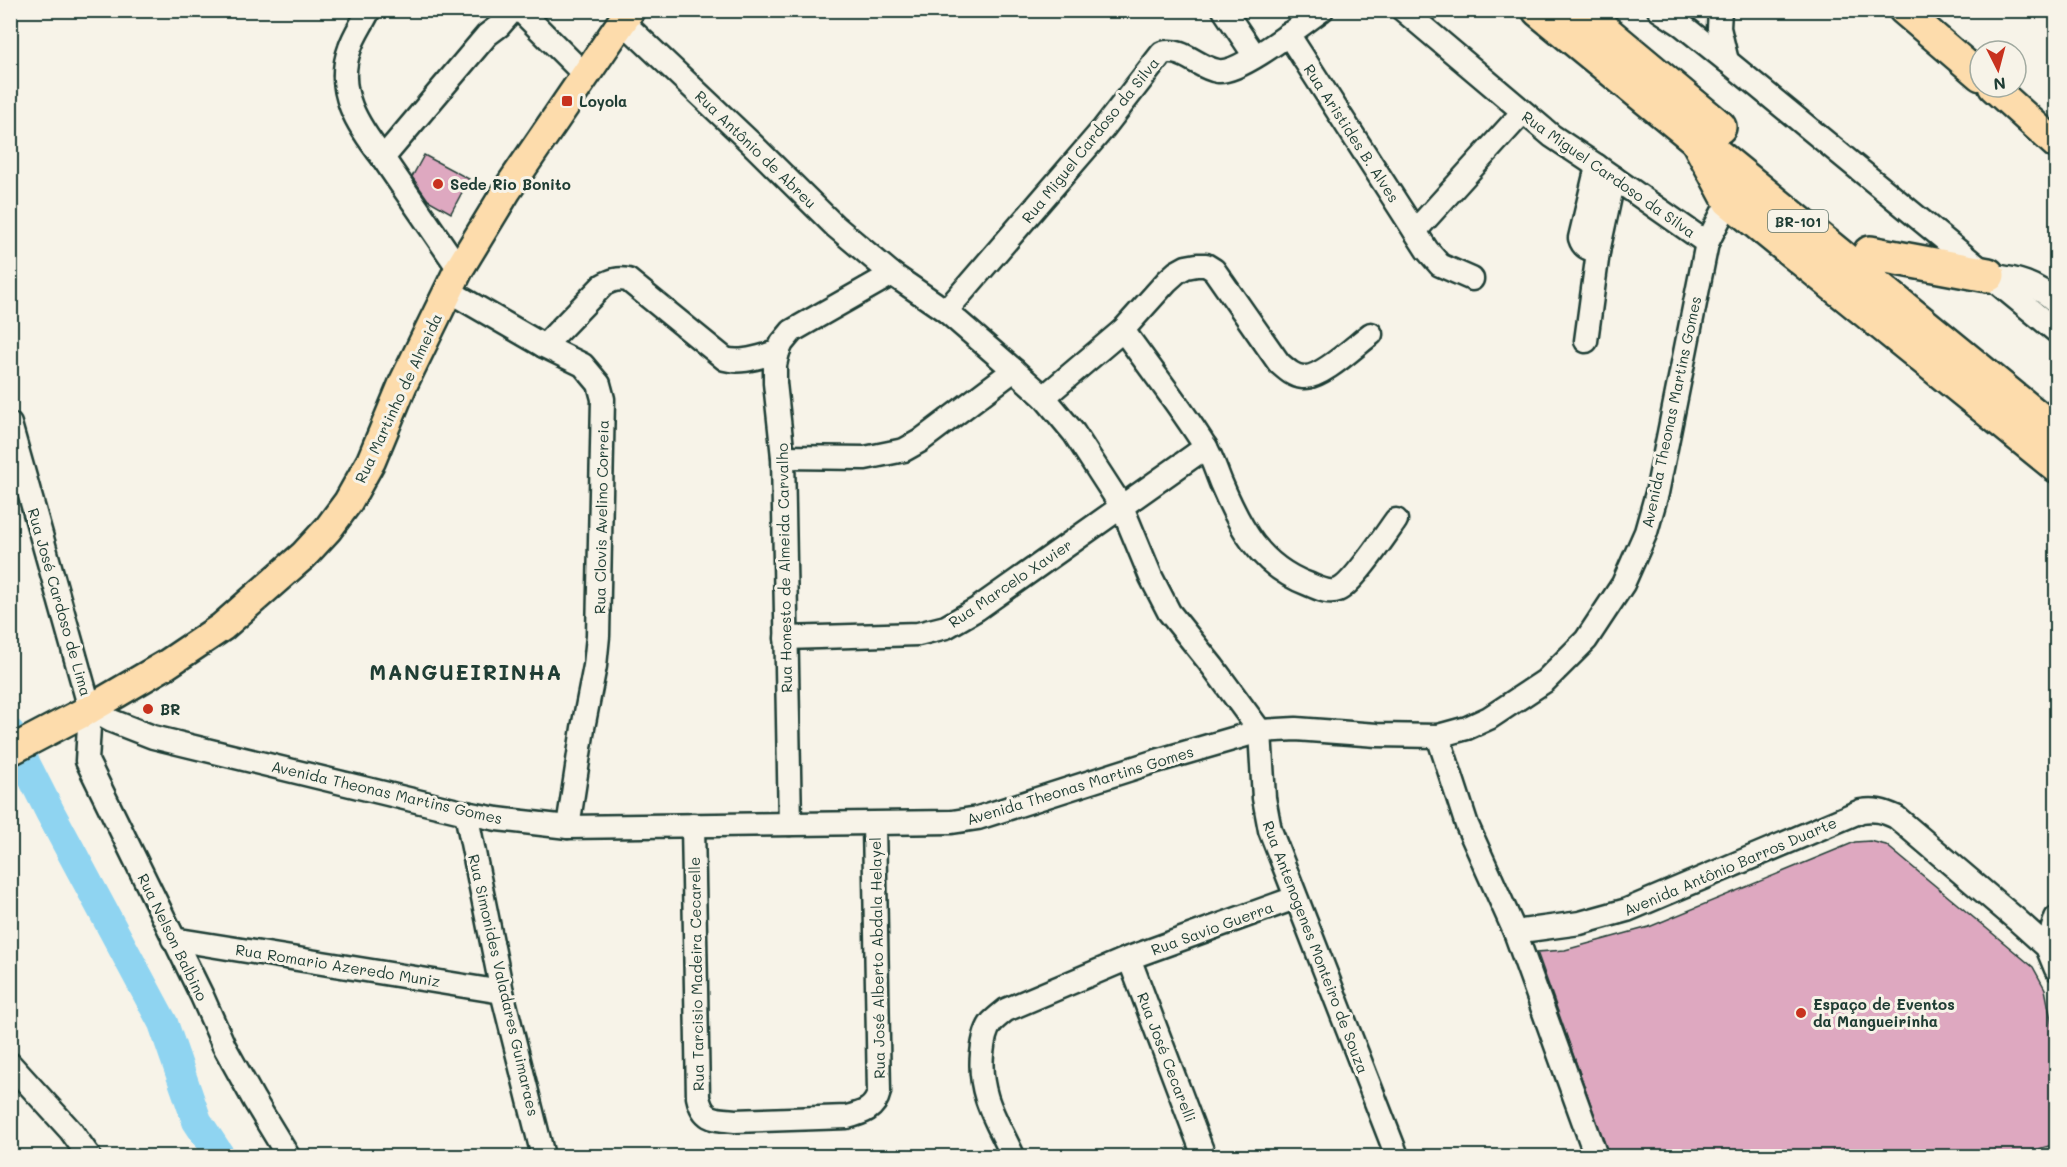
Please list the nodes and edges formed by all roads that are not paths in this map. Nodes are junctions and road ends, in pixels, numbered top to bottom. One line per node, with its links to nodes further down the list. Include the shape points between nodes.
1 (369, 10): 22 (street, via 350,48 344,86 362,131)
2 (513, 10): 22 (street, via 487,35)
3 (520, 10): 17 (street)
4 (1224, 10): 14 (street)
5 (1322, 10): 13 (street, Rua Miguel Cardoso da Silva)
6 (1403, 10): 19 (street, Rua Miguel Cardoso da Silva)
7 (1539, 10): 20 (highway, BR-101)
8 (1579, 10): 27 (highway, BR-101)
9 (1659, 10): 15 (street)
10 (1720, 10): 15 (street, via 1719,28)
11 (1902, 10): 16 (main road)
12 (626, 16): 17 (main road, Rua Martinho de Almeida); 28 (street, Rua Antônio de Abreu, via 835,226)
13 (1288, 34): 14 (street, Rua Miguel Cardoso da Silva); 25 (street, Rua Aristides B. Alves)
14 (1255, 56): 33 (street, Rua Miguel Cardoso da Silva, via 1220,72 1183,54 1170,50 1162,53 1103,129)
15 (1727, 61): 29 (street)
16 (1968, 66)
17 (585, 75): 31 (main road, Rua Martinho de Almeida, via 507,190)
18 (2006, 99): 21 (main road)
19 (1522, 113): 23 (street, Rua Miguel Cardoso da Silva); 25 (street)
20 (1692, 134): 24 (main road); 44 (highway, BR-101)
21 (2056, 144)
22 (383, 158): 31 (street)
23 (1606, 172): 26 (street, Rua Miguel Cardoso da Silva); 37 (street, via 1580,238 1587,248 1598,252)
24 (1728, 202): 26 (street, Avenida Theonas Martins Gomes); 47 (main road)
25 (1415, 231): 30 (street, Rua Aristides B. Alves, via 1440,265)
26 (1707, 243): 53 (street, Avenida Theonas Martins Gomes, via 1657,492 1646,532 1623,584 1586,640 1545,681 1489,718)
27 (1870, 253): 29 (highway); 42 (highway, BR-101)
28 (892, 274): 33 (street, Rua Antônio de Abreu); 39 (street, via 802,324)
29 (1988, 275): 32 (street, via 2018,279 2043,290); 35 (street)
30 (1472, 279)
31 (454, 280): 38 (street, Rua Clovis Avelino Correia); 51 (main road, Rua Martinho de Almeida, via 403,384 371,461 328,529 222,627)
32 (2056, 302)
33 (946, 311): 40 (street, Rua Antônio de Abreu)
34 (1123, 330): 36 (street, via 1167,281 1186,267 1197,265 1214,270 1279,363 1292,375 1316,376); 41 (street); 45 (street)
35 (2056, 331)
36 (1371, 334)
37 (1586, 341)
38 (544, 346): 39 (street, via 603,285 620,279 628,280 725,359 742,360); 59 (street, Rua Clovis Avelino Correia, via 584,366 598,384 603,399 598,636)
39 (778, 352): 46 (street, Rua Honesto de Almeida Carvalho, via 775,383)
40 (1014, 370): 41 (street, Rua Antônio de Abreu); 46 (street, via 912,446 865,458)
41 (1044, 397): 48 (street, Rua Antônio de Abreu, via 1074,433)
42 (2056, 404)
43 (10, 424): 51 (street, Rua José Cardoso de Lima)
44 (2056, 433)
45 (1206, 447): 48 (street, Rua Marcelo Xavier); 49 (street, via 1231,506 1264,558 1281,572 1324,591 1344,588)
46 (783, 458): 50 (street, Rua Honesto de Almeida Carvalho)
47 (2056, 468)
48 (1122, 507): 50 (street, Rua Marcelo Xavier, via 946,627 918,634); 52 (street, Rua Antônio de Abreu, via 1150,577 1169,612)
49 (1396, 520)
50 (786, 638): 56 (street, Rua Honesto de Almeida Carvalho)
51 (90, 709): 54 (main road, Rua Martinho de Almeida); 55 (street, Avenida Theonas Martins Gomes, via 153,736); 63 (street, Rua Nelson Balbino, via 87,761)
52 (1260, 732): 53 (street, Avenida Theonas Martins Gomes, via 1296,729); 57 (street, Avenida Theonas Martins Gomes, via 978,818); 60 (street, Rua Antenogenes Monteiro de Souza, via 1266,815)
53 (1438, 736): 62 (street, via 1467,825)
54 (10, 751)
55 (466, 813): 59 (street, Avenida Theonas Martins Gomes); 67 (street, Rua Simonides Valadares Guimaraes)
56 (790, 824): 57 (street, Avenida Theonas Martins Gomes); 58 (street, Avenida Theonas Martins Gomes)
57 (874, 824): 69 (street, Rua José Alberto Abdala Helayel)
58 (693, 825): 59 (street, Avenida Theonas Martins Gomes); 69 (street, Rua Tarcisio Madeira Cecarelle, via 700,1108 712,1118 735,1121 847,1117 870,1108 877,1102)
59 (568, 828)
60 (1295, 898): 65 (street, Rua Savio Guerra); 75 (street, Rua Antenogenes Monteiro de Souza)
61 (2056, 918): 64 (street)
62 (1515, 932): 64 (street, Avenida Antônio Barros Duarte, via 1580,923 1627,910 1873,809 1896,817); 76 (street)
63 (173, 939): 67 (street, Rua Romario Azeredo Muniz); 71 (street, Rua Nelson Balbino, via 224,1046)
64 (2047, 947): 66 (street, Avenida Antônio Barros Duarte)
65 (1129, 958): 73 (street, Rua Savio Guerra, via 1006,1010 990,1024 980,1072 993,1116); 74 (street, Rua José Cecarelli)
66 (2056, 969)
67 (502, 992): 72 (street, Rua Simonides Valadares Guimaraes)
68 (10, 1064): 70 (street)
69 (879, 1092)
70 (89, 1156)
71 (288, 1156)
72 (543, 1156)
73 (1013, 1156)
74 (1204, 1156)
75 (1397, 1156)
76 (1596, 1156)

